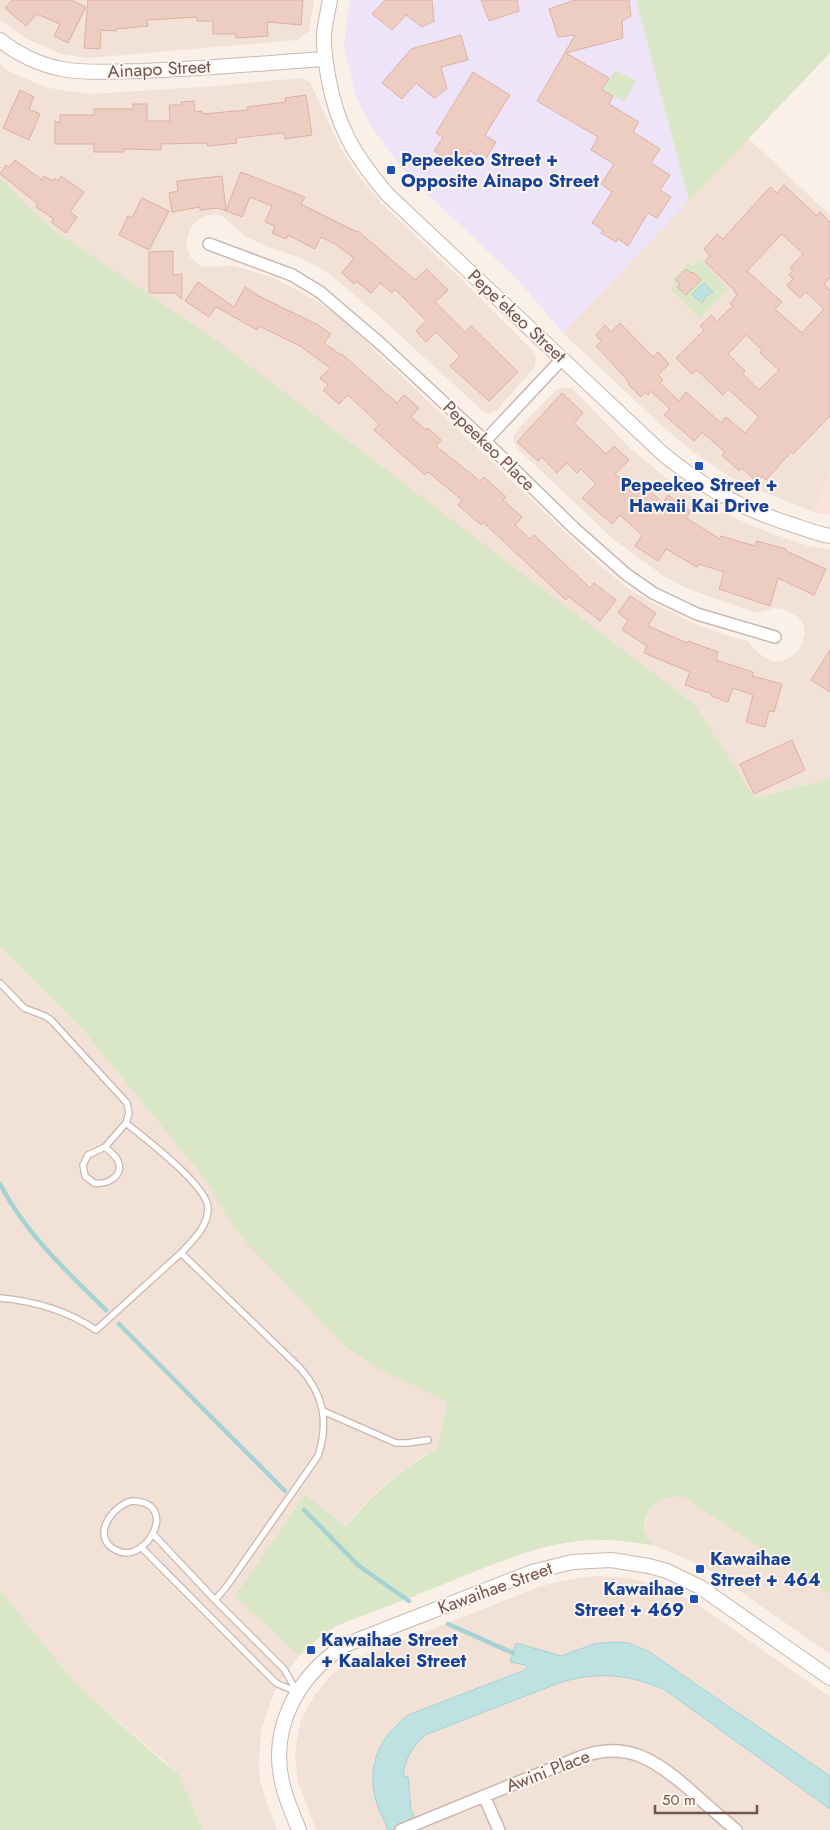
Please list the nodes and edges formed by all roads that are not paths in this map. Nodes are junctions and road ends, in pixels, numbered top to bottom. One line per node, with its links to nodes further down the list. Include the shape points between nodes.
1 (330, 0): 3 (street, Pepeʻekeo Street, via 324,35)
2 (0, 40): 3 (street, Ainapo Street, via 16,52 41,63 92,72 179,70)
3 (325, 58): 5 (street, Pepeʻekeo Street, via 333,104 351,147 365,168 387,194)
4 (209, 244): 6 (street, Pepeekeo Place, via 292,275 320,292)
5 (562, 359): 6 (street); 7 (street, Pepeʻekeo Street, via 662,454 704,485 760,514)
6 (485, 440): 8 (street, Pepeekeo Place, via 575,529 653,593 697,614)
7 (830, 536)
8 (775, 637)
9 (0, 983): 10 (lane, via 24,1008 48,1018 124,1099 129,1108)
10 (126, 1123): 11 (lane); 12 (lane, via 192,1180 206,1201 208,1208 202,1228)
11 (105, 1147): 11 (lane, via 116,1158 119,1168 114,1179 94,1183 85,1176 82,1165 88,1155)
12 (180, 1253): 13 (lane, via 96,1330 48,1307); 14 (lane, via 303,1372 314,1386)
13 (0, 1298)
14 (323, 1411): 15 (lane, via 396,1442 407,1444); 18 (lane, via 324,1431 318,1456)
15 (428, 1440)
16 (153, 1534): 17 (lane); 17 (lane, via 157,1520 145,1503 125,1502 111,1514 104,1526 110,1546 122,1553); 18 (lane)
17 (141, 1547): 20 (lane, via 276,1684)
18 (215, 1600): 20 (lane, via 284,1669)
19 (830, 1678): 20 (street, Kawaihae Street, via 700,1587 649,1566 591,1560 532,1572 345,1645 319,1664)
20 (297, 1692): 22 (street, Kawaihae Street, via 281,1734 280,1762 284,1789)
21 (484, 1796): 23 (street, Awini Place); 24 (street); 25 (street, Awini Place, via 587,1754 624,1751 645,1757 664,1768)
22 (299, 1830)
23 (401, 1830)
24 (499, 1830)
25 (736, 1830)

